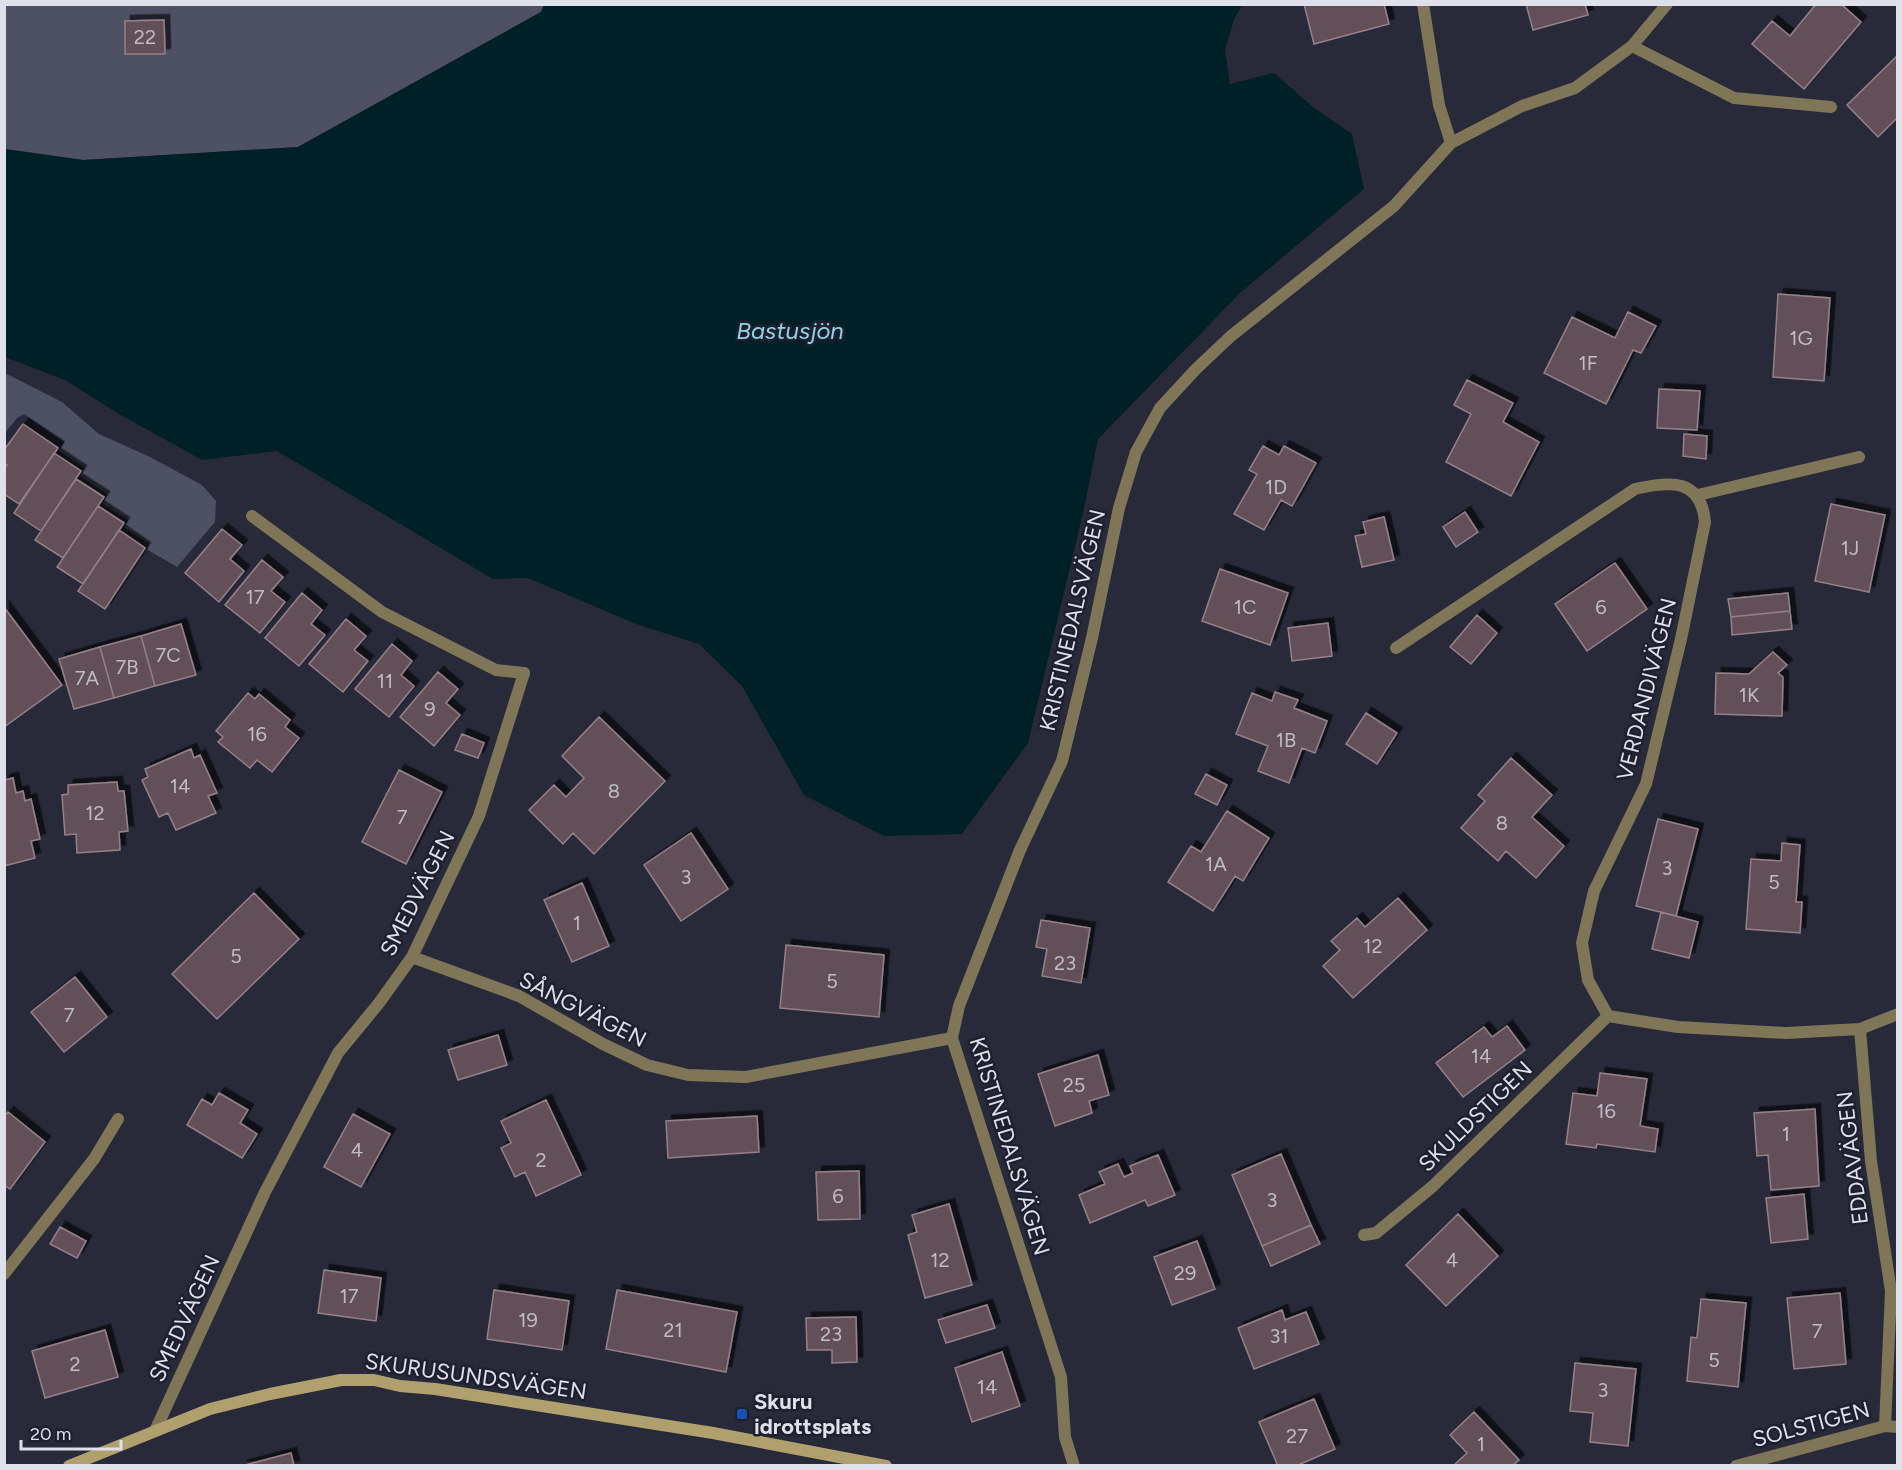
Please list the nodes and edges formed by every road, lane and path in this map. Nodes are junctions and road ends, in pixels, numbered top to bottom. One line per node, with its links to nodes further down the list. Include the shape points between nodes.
1 (1423, 4): 5 (street, via 1439,105)
2 (1667, 4): 3 (street, KRISTINEDALSVÄGEN)
3 (1632, 46): 4 (street, via 1734,98); 5 (street, KRISTINEDALSVÄGEN, via 1575,88 1522,106)
4 (1831, 107)
5 (1451, 143): 14 (street, KRISTINEDALSVÄGEN, via 1394,206 1231,336 1160,408 1136,452 1119,508 1062,761 1020,850 959,1006)
6 (1859, 457): 7 (street)
7 (1698, 495): 9 (street, via 1687,487 1671,485 1635,489); 12 (street, VERDANDIVÄGEN, via 1704,506 1702,545 1646,784 1594,891 1582,943 1588,980)
8 (252, 516): 10 (street, SMEDVÄGEN, via 382,612 496,670 524,673 479,816)
9 (1396, 648)
10 (412, 957): 14 (street, SÅNGVÄGEN, via 519,996 647,1065 688,1075 746,1077); 19 (street, SMEDVÄGEN, via 338,1053 265,1192)
11 (1898, 1014): 13 (street)
12 (1608, 1016): 13 (street, via 1678,1027 1786,1033); 16 (street, SKULDSTIGEN, via 1433,1186 1376,1233)
13 (1860, 1029): 18 (street, EDDAVÄGEN, via 1871,1161 1891,1291)
14 (952, 1038): 22 (street, KRISTINEDALSVÄGEN, via 1060,1377 1065,1437)
15 (118, 1119): 17 (street, via 94,1159)
16 (1364, 1235)
17 (4, 1274)
18 (1891, 1427): 23 (street, SOLSTIGEN)
19 (155, 1431): 20 (street, SKURUSUNDSVÄGEN); 21 (street, SKURUSUNDSVÄGEN, via 240,1401 340,1380 374,1380 713,1433)
20 (69, 1466)
21 (886, 1466)
22 (1074, 1466)
23 (1736, 1466)

